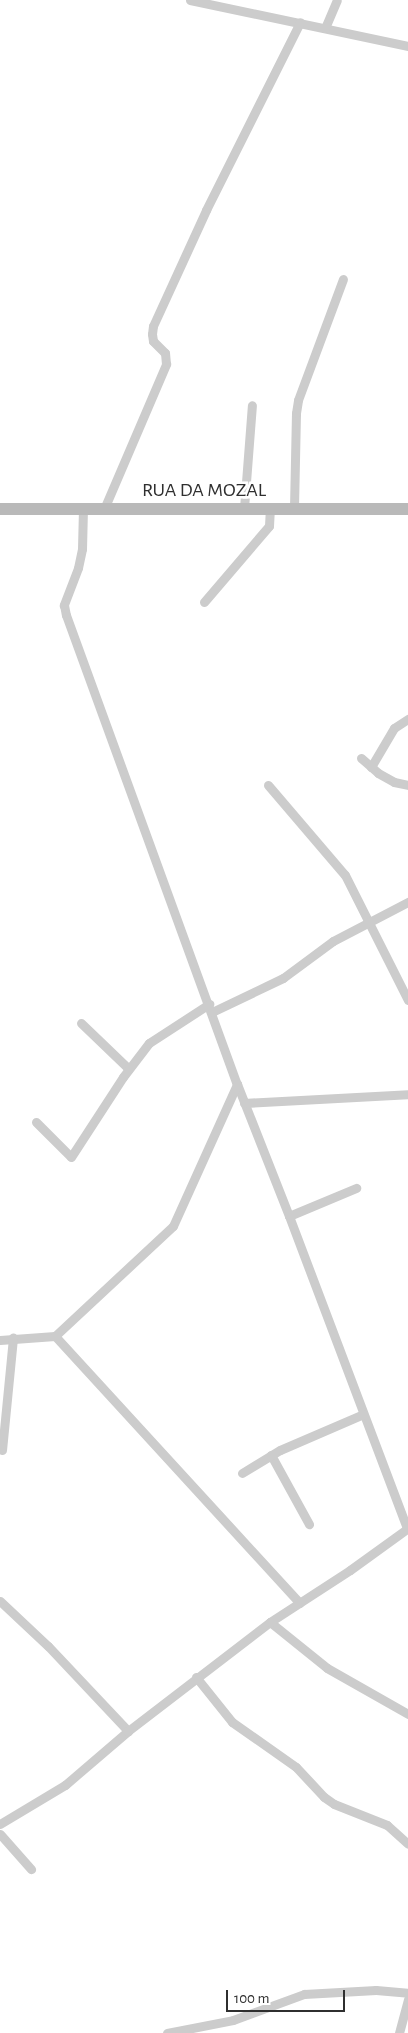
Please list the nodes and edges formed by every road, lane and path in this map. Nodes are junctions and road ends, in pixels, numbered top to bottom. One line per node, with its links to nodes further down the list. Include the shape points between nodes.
1 (190, 0): 3 (street)
2 (337, 0): 4 (street)
3 (300, 22): 4 (street); 9 (street, via 206,210 154,326 153,341 165,354 166,364)
4 (325, 28): 5 (street)
5 (408, 46)
6 (343, 279): 12 (street, via 298,400)
7 (252, 405): 10 (street)
8 (83, 508): 9 (main road, RUA DA MOZAL); 13 (main road, RUA DA MOZAL); 24 (street, via 82,549 64,605 66,615)
9 (104, 508): 10 (main road, RUA DA MOZAL)
10 (244, 508): 11 (main road, RUA DA MOZAL)
11 (270, 508): 12 (main road, RUA DA MOZAL); 15 (street, via 269,526)
12 (294, 508): 14 (main road, RUA DA MOZAL)
13 (0, 509)
14 (408, 509)
15 (204, 602)
16 (408, 719): 18 (street, via 394,728)
17 (361, 758): 18 (street)
18 (371, 767): 20 (street, via 394,782)
19 (268, 785): 22 (street, via 345,875)
20 (408, 785)
21 (408, 902): 22 (street)
22 (370, 921): 23 (street); 24 (street, via 333,941 283,978)
23 (408, 1000)
24 (211, 1008): 26 (street, via 152,1040); 27 (street)
25 (81, 1023): 26 (street)
26 (129, 1069): 30 (street, via 71,1157)
27 (237, 1084): 29 (street); 33 (street, via 172,1226)
28 (408, 1094): 29 (street)
29 (244, 1103): 32 (street)
30 (36, 1122)
31 (356, 1188): 32 (street)
32 (289, 1216): 39 (street)
33 (55, 1336): 34 (street); 46 (street)
34 (13, 1338): 35 (street); 37 (street)
35 (0, 1340)
36 (2, 1358): 37 (street)
37 (9, 1365): 38 (street)
38 (3, 1397): 40 (street)
39 (363, 1414): 41 (street); 44 (street)
40 (2, 1450)
41 (271, 1456): 42 (street); 43 (street)
42 (242, 1473)
43 (310, 1524)
44 (407, 1528): 46 (street)
45 (0, 1601): 50 (street, via 48,1646)
46 (300, 1603): 47 (street)
47 (270, 1622): 48 (street); 49 (street, via 327,1668)
48 (196, 1677): 50 (street); 53 (street, via 232,1722 296,1767 324,1797 387,1825)
49 (408, 1714)
50 (128, 1731): 51 (street, via 65,1785)
51 (0, 1824)
52 (0, 1834): 54 (street)
53 (408, 1844)
54 (31, 1869)
55 (408, 1993): 57 (street, via 376,1990 304,1994 233,2020)
56 (408, 1999): 58 (street)
57 (167, 2033)
58 (399, 2033)

